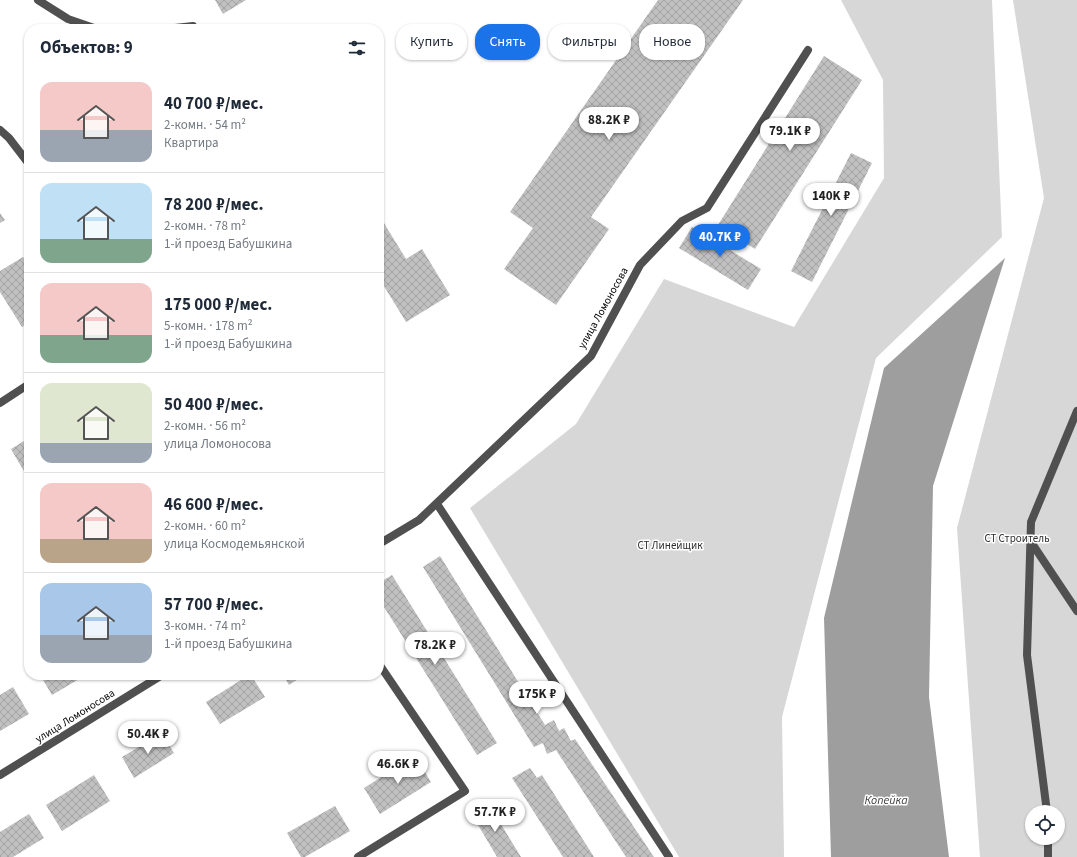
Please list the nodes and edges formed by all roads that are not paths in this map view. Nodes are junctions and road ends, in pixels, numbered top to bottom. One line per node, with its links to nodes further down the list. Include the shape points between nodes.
1 (38, 0): 2 (street, via 68,19)
2 (82, 24)
3 (808, 50): 9 (street, улица Ломоносова, via 707,208 682,221 640,265 591,356)
4 (0, 130): 5 (street, via 10,138)
5 (24, 157)
6 (24, 387): 7 (street)
7 (0, 403)
8 (1077, 411): 11 (street, via 1031,522)
9 (437, 504): 10 (street, улица Ломоносова, via 419,520); 19 (street)
10 (384, 541)
11 (1031, 542): 12 (street); 16 (street, via 1027,655)
12 (1077, 611)
13 (384, 671): 18 (street, via 465,791)
14 (154, 680): 15 (street, улица Ломоносова)
15 (0, 775)
16 (1046, 805)
17 (1048, 845): 20 (street)
18 (358, 857)
19 (669, 857)
20 (1048, 857)

